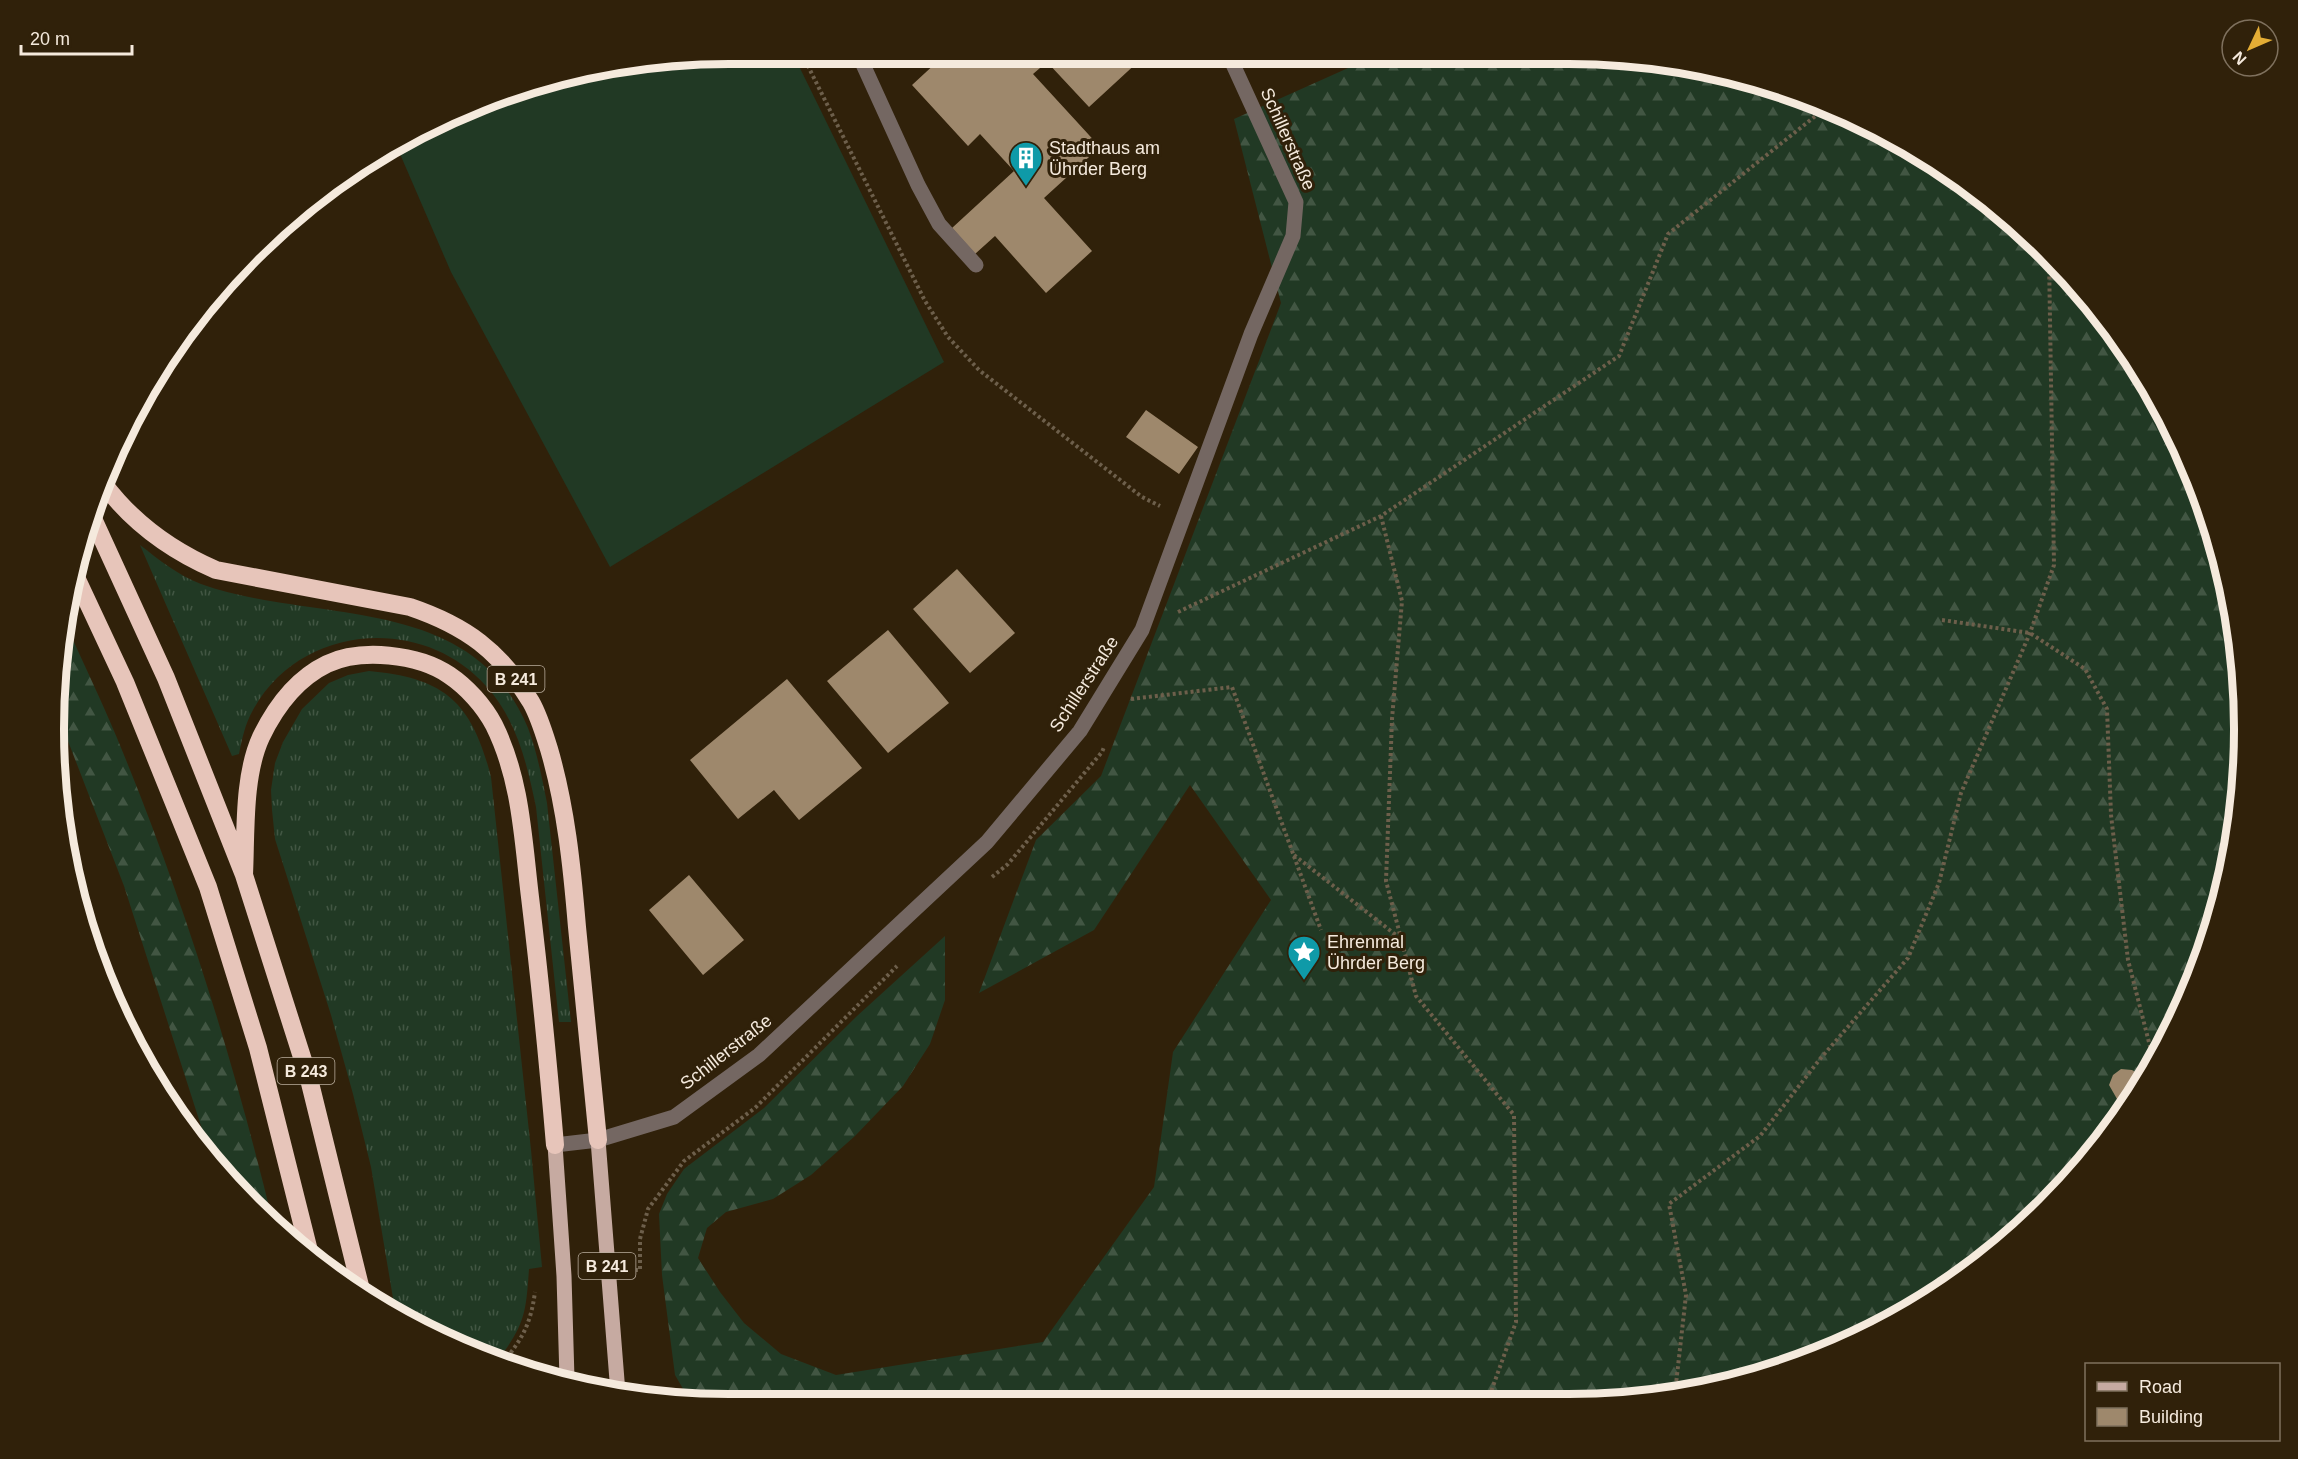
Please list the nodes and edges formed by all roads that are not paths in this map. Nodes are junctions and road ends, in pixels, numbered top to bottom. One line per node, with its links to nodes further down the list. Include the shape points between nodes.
1 (863, 64): 3 (street, via 939,224)
2 (1233, 64): 8 (street, Schillerstraße, via 1296,202 1293,236 1251,334 1142,630 1080,731 987,842 759,1055 674,1117)
3 (976, 265)
4 (109, 491): 8 (highway, B 241, via 152,532 190,559 216,570 410,606 439,617 486,645 517,680 532,704 557,775 569,844)
5 (97, 527): 7 (highway, B 243, via 166,678)
6 (80, 586): 10 (highway, via 125,682 208,887 258,1048)
7 (244, 875): 9 (highway, via 250,775 271,717 296,685 329,663 371,655 398,656 432,666 463,687 493,724 518,790); 11 (highway, B 243, via 309,1079)
8 (598, 1140): 9 (street, Schillerstraße); 13 (main road, B 241)
9 (555, 1145): 12 (main road)
10 (308, 1243)
11 (359, 1282)
12 (567, 1374)
13 (617, 1385)

